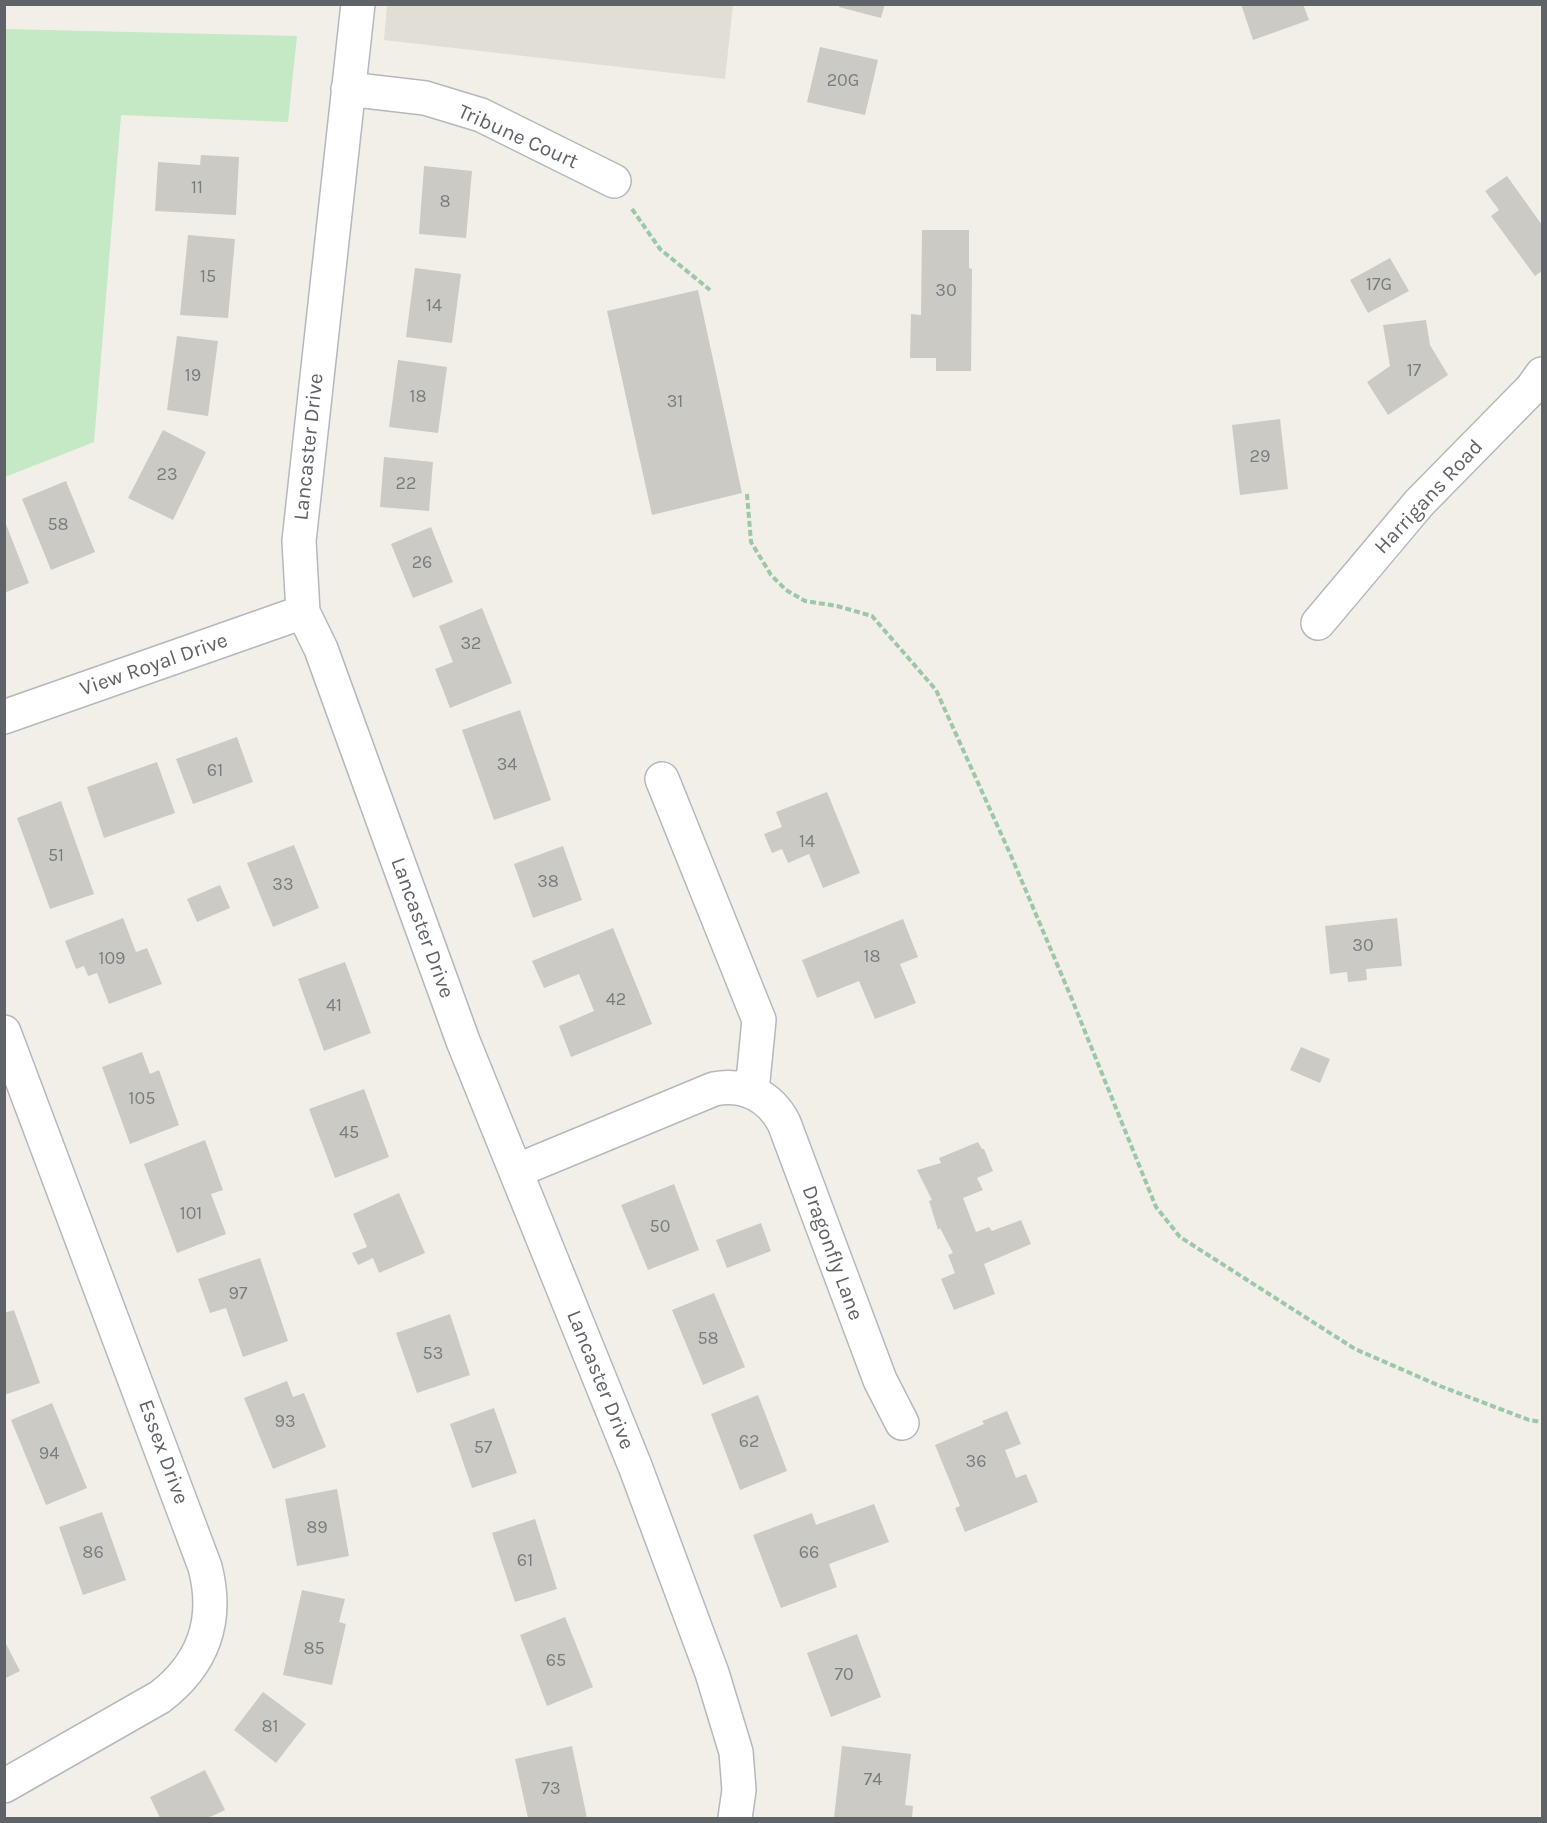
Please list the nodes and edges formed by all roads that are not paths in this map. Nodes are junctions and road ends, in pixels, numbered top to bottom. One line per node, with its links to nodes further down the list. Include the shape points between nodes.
1 (358, 4): 2 (street, Lancaster Drive)
2 (348, 89): 3 (street, Tribune Court, via 425,98 481,115); 5 (street, Lancaster Drive, via 299,542)
3 (614, 181)
4 (1542, 374): 6 (street, Harrigans Road, via 1419,503)
5 (303, 612): 7 (street, View Royal Drive); 11 (street, Lancaster Drive, via 321,649 464,1041)
6 (1318, 623)
7 (4, 717)
8 (662, 779): 10 (street, via 759,1020)
9 (4, 1032): 13 (street, Essex Drive, via 205,1567 211,1602 204,1642 178,1682 160,1697)
10 (752, 1091): 11 (street, via 714,1089); 12 (street, Dragonfly Lane, via 768,1101 784,1123 880,1380)
11 (516, 1171): 14 (street, Lancaster Drive, via 635,1466 712,1673 736,1752 739,1790)
12 (902, 1423)
13 (4, 1786)
14 (735, 1818)

